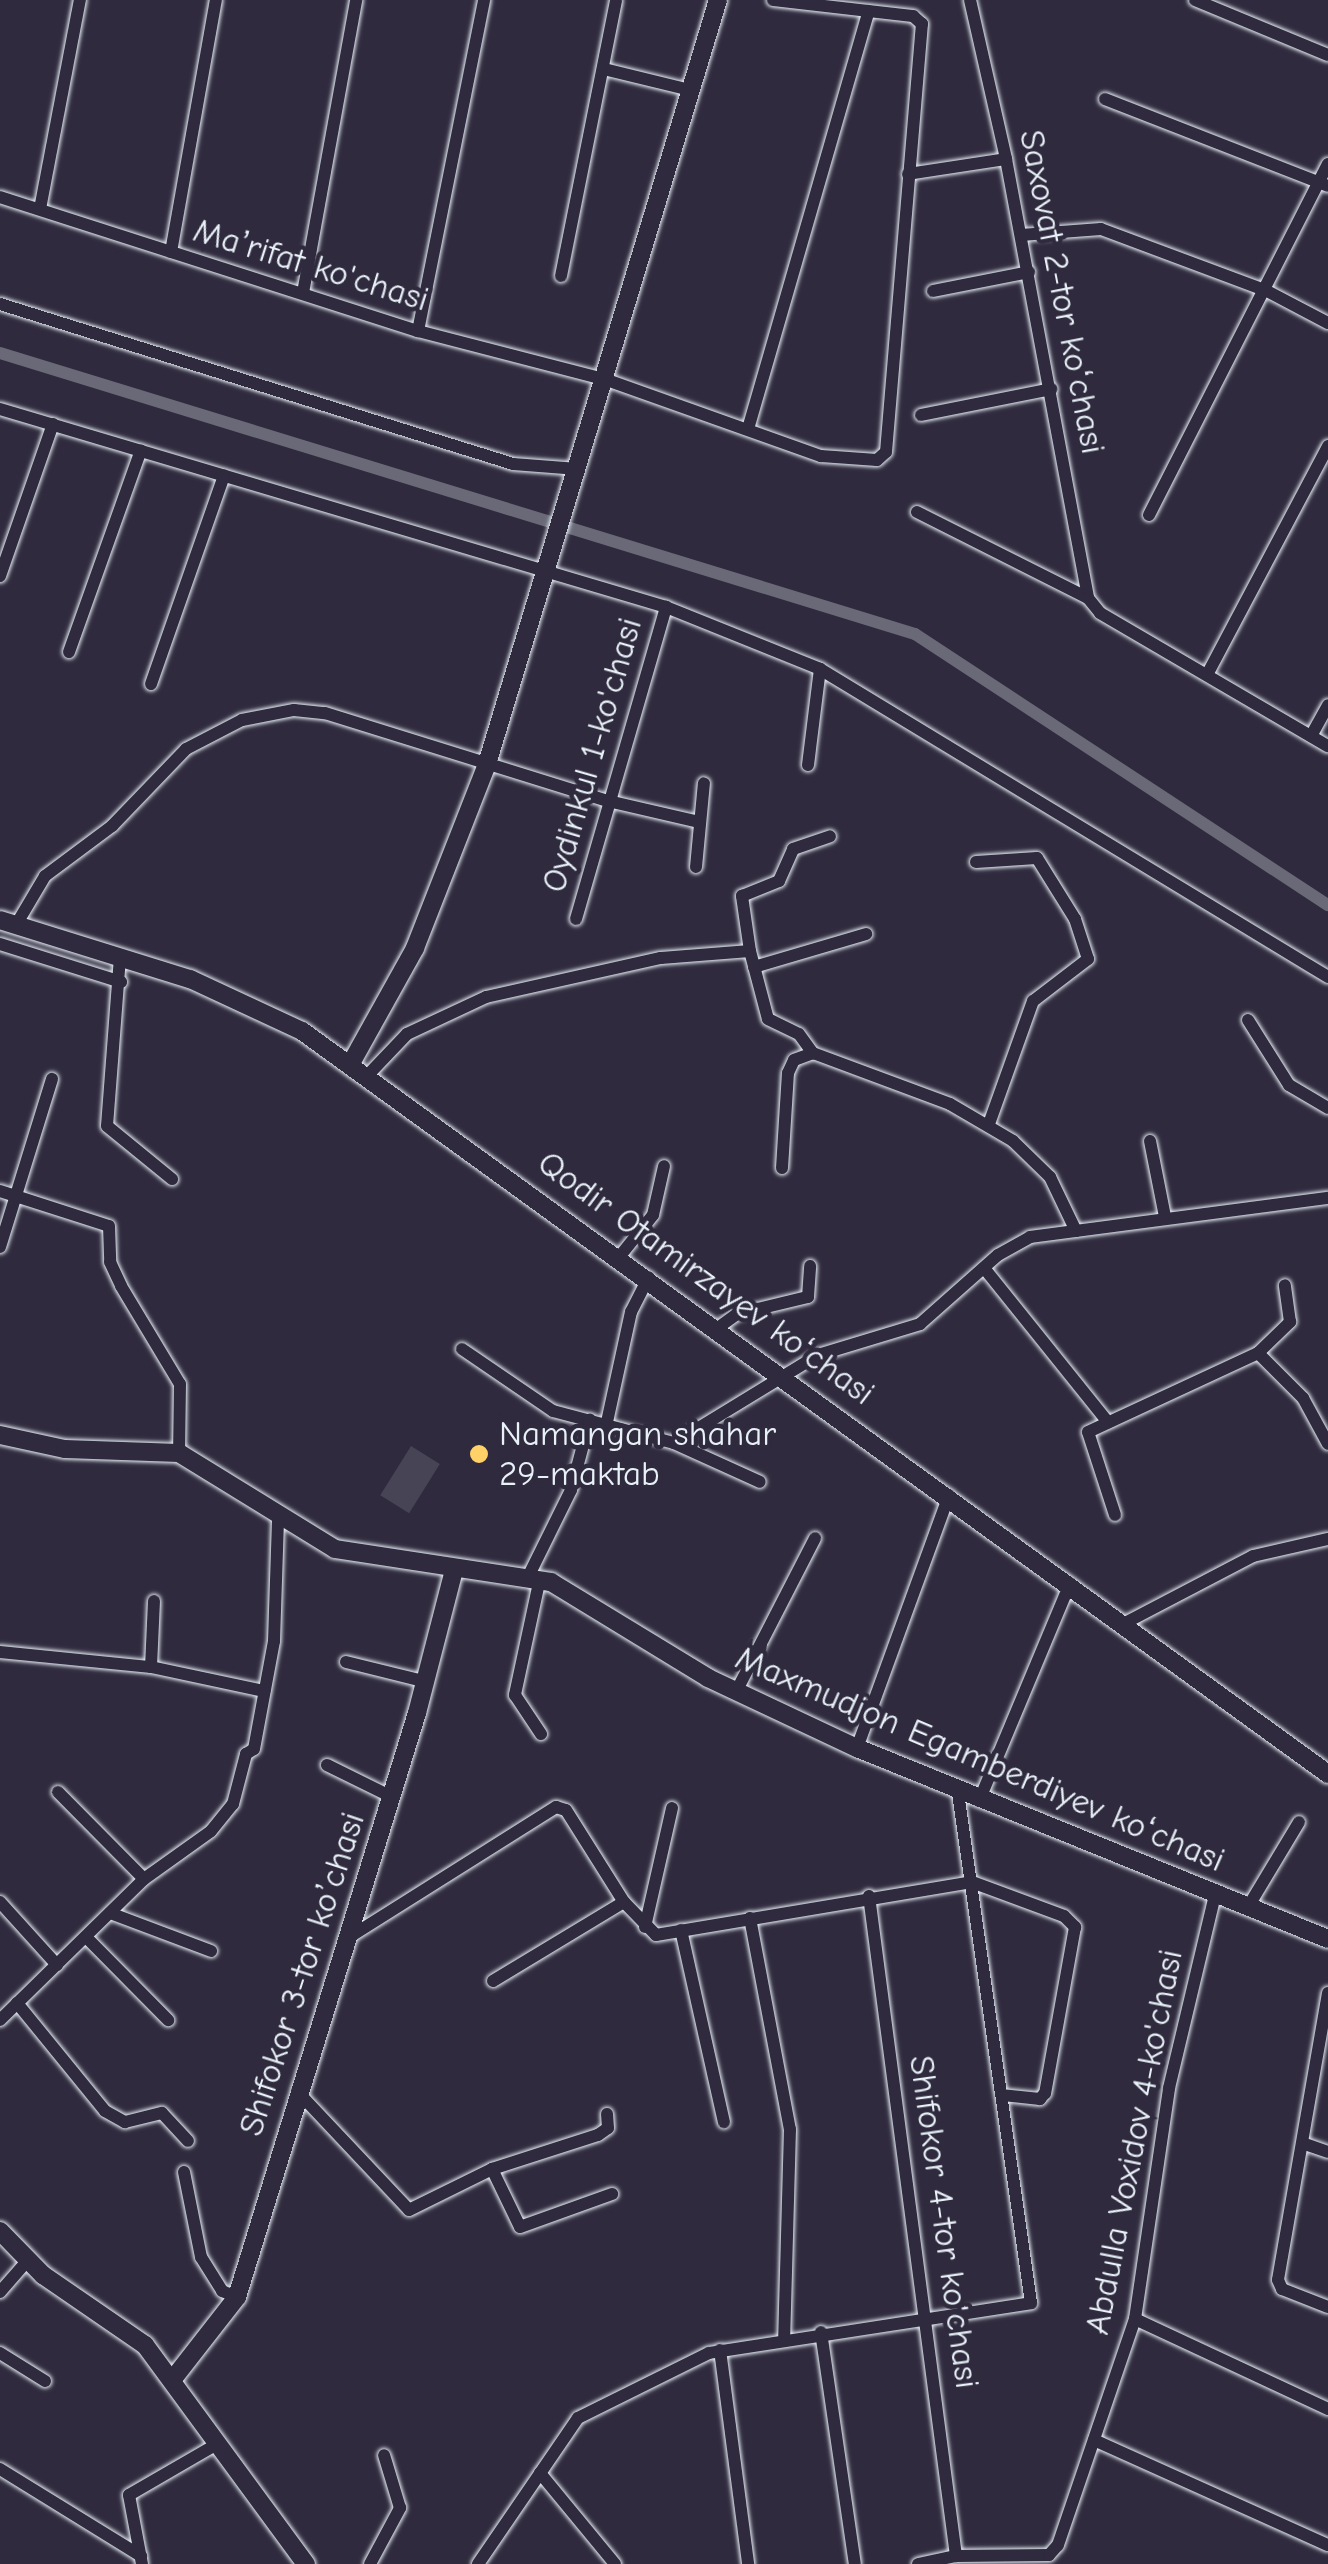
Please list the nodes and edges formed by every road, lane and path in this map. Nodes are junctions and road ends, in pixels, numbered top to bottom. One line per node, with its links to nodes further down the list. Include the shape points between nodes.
1 (80, 0): 20 (street)
2 (216, 0): 22 (street)
3 (356, 0): 27 (street)
4 (484, 0): 30 (street)
5 (616, 0): 12 (street)
6 (718, 0): 13 (street)
7 (773, 0): 10 (street)
8 (970, 0): 15 (street, Saxovat 2-tor koʻchasi)
9 (1195, 0): 11 (street)
10 (869, 11): 17 (street, via 913,16 922,24); 36 (street)
11 (1328, 54)
12 (604, 69): 13 (street); 24 (street)
13 (690, 90): 31 (street)
14 (1106, 98): 18 (street)
15 (1006, 159): 17 (street); 21 (street, Saxovat 2-tor koʻchasi)
16 (1328, 164): 18 (street)
17 (908, 174): 36 (street, Maʼrifat ko'chasi, via 885,454 872,461 820,456)
18 (1324, 184): 26 (street)
19 (0, 197): 20 (street, Maʼrifat ko'chasi)
20 (40, 209): 22 (street, Maʼrifat ko'chasi)
21 (1021, 235): 23 (street, Saxovat 2-tor koʻchasi); 26 (street, via 1066,226 1100,229)
22 (171, 252): 27 (street, Maʼrifat ko'chasi)
23 (1028, 272): 25 (street); 32 (street, Saxovat 2-tor koʻchasi)
24 (562, 276)
25 (933, 291)
26 (1266, 291): 29 (street); 42 (street)
27 (303, 293): 30 (street, Maʼrifat ko'chasi)
28 (0, 304): 39 (street, via 512,464)
29 (1328, 323)
30 (418, 331): 31 (street, Maʼrifat ko'chasi)
31 (606, 380): 36 (street, Maʼrifat ko'chasi); 39 (street)
32 (1052, 389): 34 (street); 45 (street, Saxovat 2-tor koʻchasi)
33 (0, 409): 35 (street)
34 (921, 415)
35 (53, 424): 38 (street); 44 (street)
36 (748, 429)
37 (1328, 446): 49 (street)
38 (141, 450): 40 (street); 47 (street)
39 (577, 475): 43 (street)
40 (224, 476): 43 (street); 50 (street)
41 (918, 512): 45 (street)
42 (1149, 515)
43 (549, 569): 46 (street); 54 (street)
44 (0, 576)
45 (1088, 598): 49 (street, via 1100,613)
46 (666, 607): 48 (street); 57 (street, Oydinkul 1-ko'chasi)
47 (70, 652)
48 (820, 669): 55 (street); 69 (street)
49 (1208, 673): 52 (street)
50 (151, 684)
51 (1328, 705): 52 (street)
52 (1311, 736): 53 (street)
53 (1328, 746)
54 (487, 764): 57 (street); 63 (street, via 309,710 242,720 186,749 112,826 45,876); 73 (street, via 415,948)
55 (808, 765)
56 (704, 783): 58 (street)
57 (608, 802): 58 (street); 62 (street, Oydinkul 1-ko'chasi)
58 (700, 822): 61 (street)
59 (830, 836): 66 (street, via 790,851 779,881 742,896)
60 (976, 862): 77 (street, via 1038,858 1074,919 1088,960 1033,1001)
61 (696, 867)
62 (576, 920)
63 (8, 922): 67 (street, Qodir Otamirzayev koʻchasi)
64 (866, 934): 68 (street)
65 (0, 944): 70 (street)
66 (750, 951): 68 (street); 74 (street, via 660,958 486,997 407,1034)
67 (120, 956): 70 (street); 73 (street, Qodir Otamirzayev koʻchasi, via 240,1000)
68 (754, 967): 72 (street, via 768,1019 799,1034)
69 (1328, 977)
70 (122, 982): 81 (street, via 107,1126 114,1139)
71 (1248, 1020): 76 (street, via 1289,1085)
72 (813, 1053): 77 (street); 80 (street, via 794,1060 788,1073)
73 (350, 1064): 74 (street, Qodir Otamirzayev koʻchasi)
74 (367, 1076): 87 (street, Qodir Otamirzayev koʻchasi)
75 (52, 1079): 82 (street)
76 (1328, 1108)
77 (989, 1124): 85 (street, via 1036,1160)
78 (1150, 1141): 84 (street)
79 (664, 1166): 87 (street, via 653,1215)
80 (782, 1168)
81 (172, 1179)
82 (7, 1193): 86 (street); 102 (street, via 109,1226 110,1262 180,1384)
83 (1328, 1198): 84 (street)
84 (1165, 1217): 85 (street)
85 (1076, 1231): 89 (street, via 1014,1243)
86 (0, 1247)
87 (620, 1256): 90 (street, Qodir Otamirzayev koʻchasi)
88 (810, 1266): 92 (street, via 808,1296 737,1314)
89 (984, 1268): 95 (street, via 920,1324 839,1347); 98 (street)
90 (649, 1277): 92 (street, Qodir Otamirzayev koʻchasi); 97 (street, via 631,1312)
91 (1285, 1286): 94 (street, via 1290,1322)
92 (719, 1327): 95 (street, Qodir Otamirzayev koʻchasi)
93 (462, 1349): 96 (street, via 527,1398)
94 (1258, 1353): 98 (street); 101 (street, via 1303,1398)
95 (786, 1376): 100 (street); 104 (street, Qodir Otamirzayev koʻchasi)
96 (590, 1419): 97 (street); 110 (street, via 571,1490)
97 (607, 1422): 100 (street)
98 (1108, 1422): 105 (street, via 1087,1436)
99 (0, 1436): 102 (street, via 65,1450)
100 (674, 1443): 103 (street)
101 (1328, 1444)
102 (180, 1453): 106 (street, Maxmudjon Egamberdiyev koʻchasi)
103 (760, 1482)
104 (948, 1495): 111 (street, Qodir Otamirzayev koʻchasi); 121 (street)
105 (1115, 1516)
106 (278, 1518): 109 (street, Maxmudjon Egamberdiyev koʻchasi, via 358,1556); 118 (street, via 274,1641)
107 (815, 1538): 119 (street)
108 (1328, 1538): 113 (street, via 1254,1556)
109 (454, 1570): 110 (street, Maxmudjon Egamberdiyev koʻchasi); 117 (street, Shifokor 3-tor koʼchasi)
110 (534, 1576): 119 (street, Maxmudjon Egamberdiyev koʻchasi); 120 (street, via 515,1695)
111 (1070, 1582): 113 (street, Qodir Otamirzayev koʻchasi); 127 (street)
112 (154, 1601): 116 (street)
113 (1124, 1623): 123 (street, Qodir Otamirzayev koʻchasi)
114 (0, 1652): 116 (street)
115 (346, 1662): 117 (street)
116 (150, 1667): 118 (street)
117 (426, 1682): 126 (street, Shifokor 3-tor koʼchasi)
118 (264, 1691): 130 (street, via 254,1749 226,1817)
119 (736, 1692): 121 (street, Maxmudjon Egamberdiyev koʻchasi)
120 (541, 1734)
121 (857, 1748): 125 (street, Maxmudjon Egamberdiyev koʻchasi)
122 (327, 1764): 126 (street)
123 (1328, 1774)
124 (58, 1792): 130 (street)
125 (958, 1793): 127 (street, Maxmudjon Egamberdiyev koʻchasi); 131 (street)
126 (392, 1797): 143 (street, Shifokor 3-tor koʼchasi)
127 (978, 1801): 132 (street, Maxmudjon Egamberdiyev koʻchasi)
128 (672, 1808): 139 (street)
129 (1299, 1822): 136 (street)
130 (144, 1879): 137 (street)
131 (972, 1882): 133 (street); 152 (street); 152 (street, via 1064,1916 1075,1928 1045,2094)
132 (1214, 1894): 136 (street, Maxmudjon Egamberdiyev koʻchasi); 167 (street, Abdulla Voxidov 4-ko'chasi, via 1169,2088)
133 (869, 1896): 138 (street); 166 (street, Shifokor 4-tor ko'chasi)
134 (0, 1902): 145 (street)
135 (624, 1902): 139 (street); 143 (street, via 566,1810 556,1808); 146 (street)
136 (1248, 1907): 142 (street, Maxmudjon Egamberdiyev koʻchasi)
137 (110, 1914): 141 (street); 144 (street)
138 (750, 1918): 140 (street); 169 (street, via 790,2129)
139 (645, 1927): 140 (street, via 656,1935)
140 (681, 1930): 154 (street)
141 (86, 1937): 145 (street); 150 (street)
142 (1328, 1938)
143 (346, 1939): 151 (street, Shifokor 3-tor koʼchasi)
144 (211, 1952)
145 (58, 1965): 148 (street)
146 (493, 1981)
147 (1328, 1993): 156 (street)
148 (17, 2003): 149 (street); 155 (street, via 106,2111 125,2122 162,2113)
149 (0, 2020)
150 (168, 2020)
151 (297, 2092): 158 (street, via 409,2210); 164 (street, Shifokor 3-tor koʼchasi)
152 (1003, 2095): 166 (street, via 1030,2304)
153 (607, 2114): 158 (street, via 608,2128 598,2135)
154 (724, 2122)
155 (188, 2141)
156 (1305, 2144): 157 (street); 165 (street, via 1279,2284)
157 (1328, 2152)
158 (492, 2169): 160 (street, via 520,2227)
159 (184, 2172): 164 (street, via 200,2257 222,2291)
160 (612, 2194)
161 (0, 2232): 162 (street)
162 (28, 2260): 163 (street); 172 (street, via 144,2344)
163 (0, 2292)
164 (237, 2297): 172 (street, Shifokor 3-tor koʼchasi)
165 (1328, 2308)
166 (928, 2320): 168 (street); 181 (street, Shifokor 4-tor ko'chasi)
167 (1135, 2320): 174 (street); 175 (street, Abdulla Voxidov 4-ko'chasi)
168 (822, 2332): 169 (street); 189 (street)
169 (784, 2338): 170 (street)
170 (720, 2350): 179 (street, via 578,2418); 188 (street)
171 (0, 2353): 173 (street)
172 (173, 2379): 176 (street)
173 (45, 2381)
174 (1328, 2409)
175 (1094, 2440): 180 (street); 183 (street, Abdulla Voxidov 4-ko'chasi)
176 (216, 2444): 182 (street, via 129,2495); 184 (street)
177 (384, 2455): 185 (street, via 400,2508)
178 (0, 2469): 182 (street)
179 (540, 2473): 186 (street); 187 (street)
180 (1328, 2545)
181 (956, 2556): 183 (street, Abdulla Voxidov 4-ko'chasi); 190 (street, Abdulla Voxidov 4-ko'chasi)
182 (141, 2560)
183 (1048, 2560)
184 (306, 2564)
185 (370, 2564)
186 (478, 2564)
187 (615, 2564)
188 (748, 2564)
189 (855, 2564)
190 (918, 2564)

